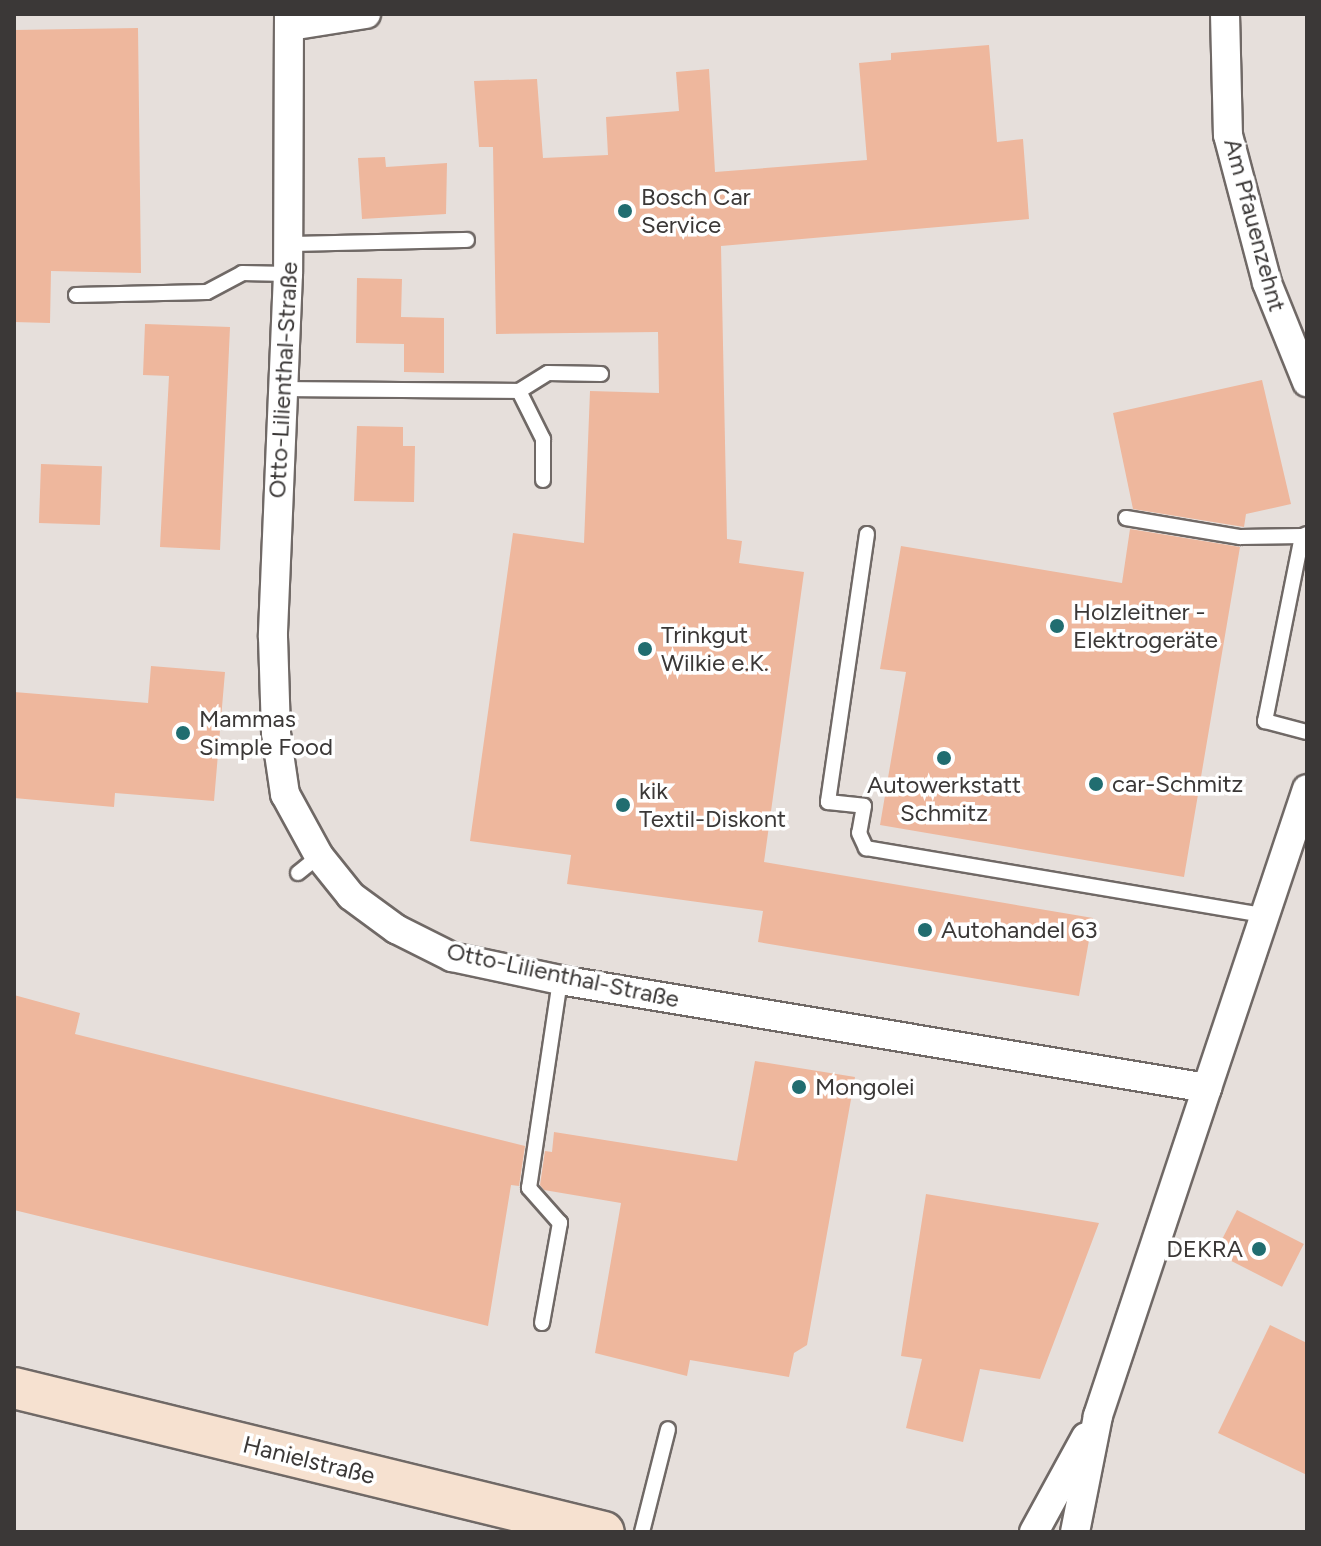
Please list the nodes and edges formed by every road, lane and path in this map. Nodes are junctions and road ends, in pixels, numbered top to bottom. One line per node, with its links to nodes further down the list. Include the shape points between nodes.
1 (366, 14): 3 (street)
2 (1225, 14): 9 (street, Am Pfauenzehnt, via 1228,135 1267,283)
3 (290, 20): 5 (street, Otto-Lilienthal-Straße)
4 (467, 240): 5 (lane)
5 (289, 244): 6 (street, Otto-Lilienthal-Straße)
6 (288, 274): 7 (lane, via 242,273 207,292); 10 (street, Otto-Lilienthal-Straße)
7 (76, 295)
8 (601, 374): 11 (lane, via 548,373)
9 (1307, 382)
10 (285, 389): 11 (lane); 19 (street, Otto-Lilienthal-Straße, via 276,733 285,794 308,864 396,929 452,957)
11 (519, 391): 12 (lane, via 543,439)
12 (543, 480)
13 (1126, 518): 15 (lane, via 1240,537)
14 (867, 534): 18 (lane, via 828,802 864,806 859,833 866,848)
15 (1304, 535): 16 (lane, via 1265,721)
16 (1307, 732)
17 (1307, 789): 18 (street)
18 (1262, 915): 20 (street)
19 (560, 980): 20 (street, Otto-Lilienthal-Straße); 21 (lane, via 529,1188 560,1223)
20 (1207, 1088): 23 (street)
21 (542, 1323)
22 (14, 1388): 25 (main road, Hanielstraße)
23 (1098, 1416): 27 (street); 28 (street)
24 (668, 1429): 26 (lane)
25 (604, 1532)
26 (642, 1532)
27 (1034, 1532)
28 (1075, 1532)

